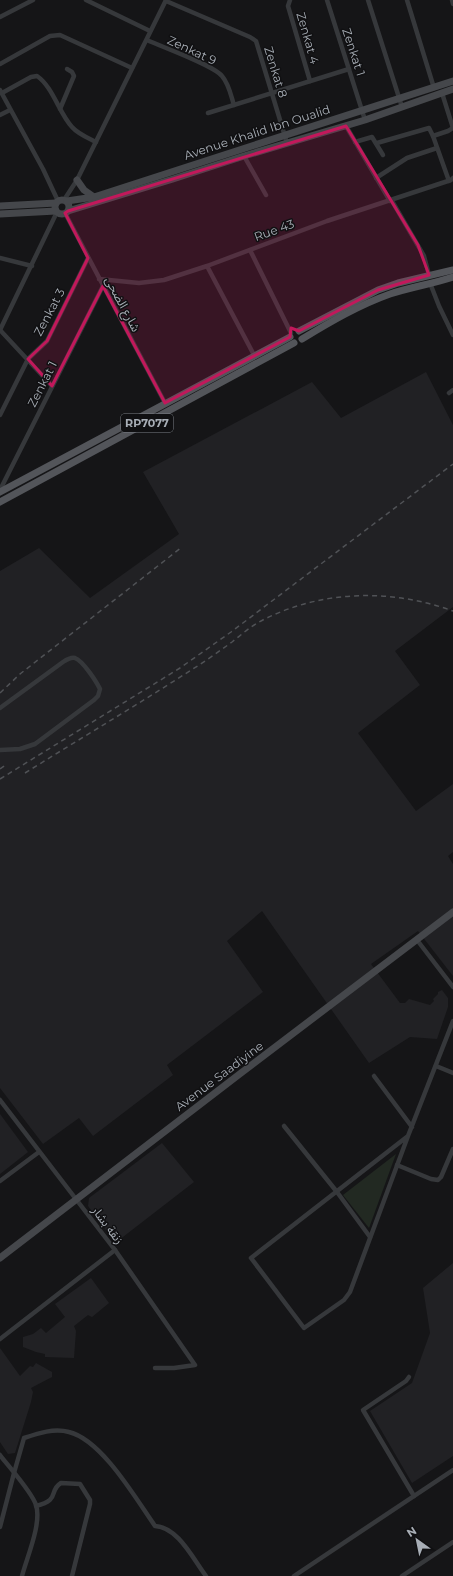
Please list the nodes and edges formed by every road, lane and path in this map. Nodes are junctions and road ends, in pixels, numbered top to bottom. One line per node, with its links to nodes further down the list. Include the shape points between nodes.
1 (33, 0): 10 (street)
2 (86, 0): 11 (street)
3 (166, 0): 11 (street); 22 (street, Zenkat 8, via 254,39)
4 (290, 0): 17 (street, Zenkat 4, via 288,6)
5 (327, 0): 16 (street, Zenkat 1)
6 (368, 0): 24 (street)
7 (407, 0): 19 (street)
8 (452, 0): 9 (street)
9 (453, 4)
10 (0, 17)
11 (150, 31): 12 (street)
12 (146, 40): 14 (street); 25 (street, Zenkat 9, via 220,74 226,82)
13 (0, 64): 14 (street, via 50,36 57,35)
14 (132, 68): 36 (street)
15 (67, 69): 28 (street, via 73,73 74,78)
16 (349, 69): 17 (street); 29 (street, Zenkat 1)
17 (310, 81): 22 (street)
18 (453, 81): 19 (main road, Avenue Khalid Ibn Oualid)
19 (433, 87): 23 (street); 24 (main road, Avenue Khalid Ibn Oualid)
20 (453, 90): 23 (main road, Avenue Khalid Ibn Oualid)
21 (1, 91): 27 (street); 28 (street, via 37,76 46,85)
22 (272, 93): 25 (street); 34 (street, Zenkat 8)
23 (439, 94): 26 (main road, Avenue Khalid Ibn Oualid); 35 (street, via 453,128)
24 (398, 98): 26 (street); 29 (main road, Avenue Khalid Ibn Oualid)
25 (234, 105): 30 (street)
26 (402, 107): 32 (main road, Avenue Khalid Ibn Oualid)
27 (10, 110): 31 (street); 48 (street)
28 (60, 110): 36 (street, via 75,130)
29 (362, 110): 32 (street, Zenkat 1); 34 (main road, Avenue Khalid Ibn Oualid)
30 (208, 113)
31 (0, 115)
32 (365, 120): 33 (main road, Avenue Khalid Ibn Oualid)
33 (346, 126): 37 (street); 38 (main road, Avenue Khalid Ibn Oualid)
34 (285, 135): 38 (street, Zenkat 8); 41 (main road, Avenue Khalid Ibn Oualid)
35 (433, 136): 39 (street, via 427,127); 40 (street)
36 (96, 142): 44 (street)
37 (355, 142): 39 (street, via 372,137); 43 (street)
38 (287, 143): 41 (main road, Avenue Khalid Ibn Oualid)
39 (377, 143): 42 (street)
40 (437, 148): 43 (street, via 407,158); 45 (street)
41 (248, 152): 46 (street); 47 (main road, Avenue Khalid Ibn Oualid); 51 (main road, Avenue Khalid Ibn Oualid, via 173,179)
42 (383, 155)
43 (376, 178): 49 (street)
44 (77, 180): 47 (main road, via 84,190); 48 (street)
45 (451, 180): 49 (street, Rue 43)
46 (266, 195)
47 (94, 197): 48 (main road, Avenue Khalid Ibn Oualid)
48 (61, 201): 50 (main road, Avenue Khalid Ibn Oualid); 51 (main road, via 55,207); 51 (main road, via 69,205)
49 (391, 201): 53 (street, Rue 43, via 327,221); 59 (street, via 424,256)
50 (0, 206)
51 (61, 212): 52 (main road, Avenue Khalid Ibn Oualid); 55 (street, شارع الضحى); 56 (street)
52 (0, 214)
53 (250, 250): 57 (street, Rue 43); 68 (street)
54 (0, 258): 56 (street)
55 (88, 258): 61 (street, شارع الضحى); 71 (street, Zenkat 3, via 47,341)
56 (32, 266): 65 (street)
57 (208, 266): 61 (street, Rue 43, via 156,281 139,283); 70 (street)
58 (453, 270): 59 (main road, RP7077)
59 (429, 275): 64 (main road, RP7077, via 378,290)
60 (453, 277): 62 (main road, RP7077)
61 (99, 279): 63 (street, شارع الضحى)
62 (430, 283): 64 (main road, RP7077, via 389,294); 67 (street)
63 (103, 286): 72 (street, Zenkat 1); 73 (street, شارع الضحى)
64 (342, 312): 66 (main road, RP7077); 69 (main road, RP7077)
65 (0, 330): 71 (street)
66 (299, 331): 68 (main road, RP7077, via 295,330); 69 (main road)
67 (453, 335)
68 (291, 337): 69 (main road, RP7077, via 300,342); 70 (main road, RP7077); 76 (main road, RP7077)
69 (302, 339)
70 (254, 355): 73 (main road, RP7077)
71 (28, 359): 72 (street); 74 (street, Zenkat 3)
72 (52, 386): 75 (street, Zenkat 1)
73 (165, 403): 75 (main road, RP7077)
74 (0, 415)
75 (0, 491)
76 (0, 502)
77 (0, 708): 78 (street, via 72,658 76,658 83,665 100,689 94,700 35,744 20,749)
78 (0, 750)
79 (453, 912): 80 (main road, Avenue Saadiyine)
80 (417, 940): 81 (street); 95 (main road, Avenue Saadiyine)
81 (453, 987)
82 (453, 1021): 83 (street)
83 (436, 1066): 84 (street); 88 (street)
84 (453, 1073)
85 (374, 1076): 88 (street)
86 (0, 1100): 91 (street, زنقة بشار)
87 (284, 1126): 94 (street)
88 (412, 1127): 89 (street)
89 (408, 1136): 92 (street); 94 (street)
90 (453, 1149): 92 (street, via 438,1180)
91 (39, 1152): 93 (street); 95 (street, زنقة بشار)
92 (397, 1165): 96 (street)
93 (0, 1181)
94 (336, 1192): 96 (street); 96 (street, via 251,1258 304,1328 344,1300 350,1292)
95 (77, 1200): 97 (street, زنقة بشار); 98 (main road, Avenue Saadiyine)
96 (370, 1237)
97 (115, 1250): 99 (street); 100 (street, زنقة بشار, via 195,1365)
98 (0, 1258)
99 (0, 1339)
100 (155, 1368)
101 (409, 1376): 105 (street, via 406,1381 363,1410)
102 (0, 1455): 104 (street)
103 (453, 1470): 105 (street)
104 (14, 1473): 106 (street, via 34,1499); 107 (street); 113 (street, via 24,1438 56,1430 75,1434 87,1440 122,1478 155,1526 160,1526 180,1538)
105 (414, 1496): 114 (street)
106 (36, 1506): 109 (street, via 48,1502 61,1483 80,1484 90,1500); 110 (street, via 35,1532)
107 (0, 1527)
108 (453, 1542): 115 (street)
109 (73, 1569): 111 (street); 112 (street)
110 (22, 1576)
111 (72, 1576)
112 (77, 1576)
113 (206, 1576)
114 (294, 1576)
115 (402, 1576)

